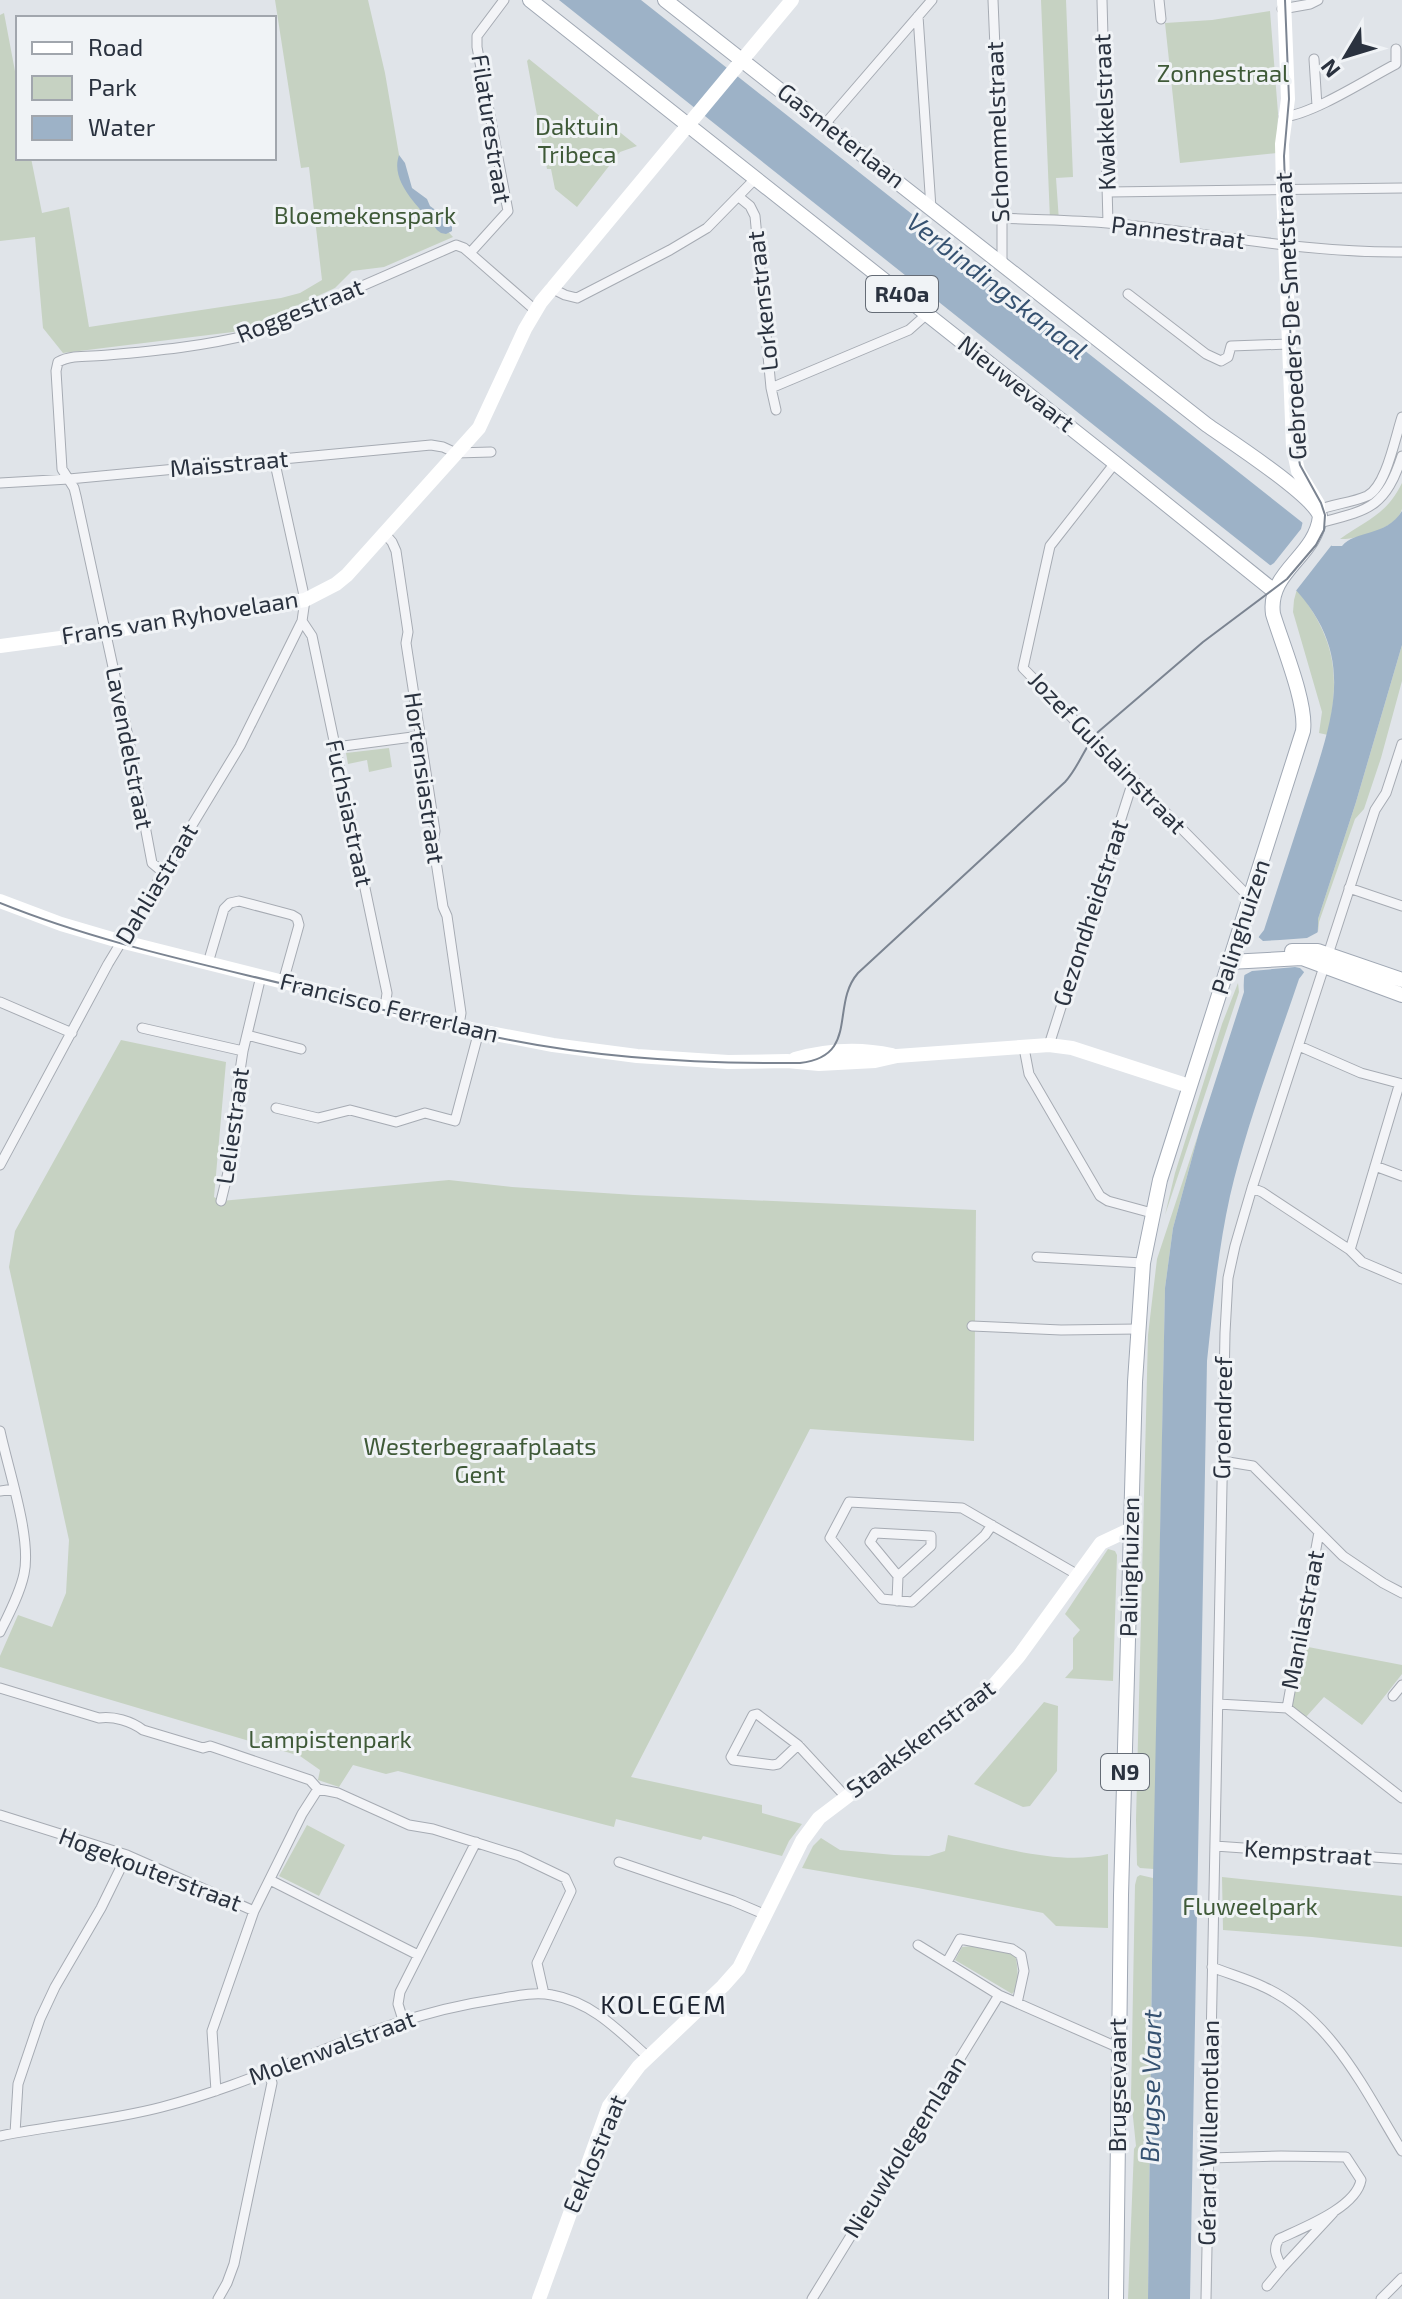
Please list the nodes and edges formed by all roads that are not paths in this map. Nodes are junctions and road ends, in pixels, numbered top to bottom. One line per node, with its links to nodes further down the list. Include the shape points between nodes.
1 (504, 0): 30 (street, Filaturestraat, via 477,36 477,47 508,211)
2 (530, 0): 18 (main road, Nieuwevaart / R40a)
3 (665, 0): 15 (main road, Gasmeterlaan)
4 (792, 0): 15 (main road, Frans van Ryhovelaan)
5 (932, 0): 11 (street)
6 (993, 0): 26 (street, Schommelstraat)
7 (1102, 0): 23 (street, Kwakkelstraat)
8 (1159, 0): 12 (street)
9 (1313, 1): 10 (street)
10 (1281, 4): 17 (main road, Gebroeders De Smetstraat)
11 (918, 16): 19 (street); 25 (street)
12 (1161, 19)
13 (1396, 49): 16 (street, via 1396,64)
14 (1314, 59): 16 (street)
15 (738, 65): 18 (main road, Frans van Ryhovelaan); 19 (main road, Gasmeterlaan)
16 (1317, 106): 17 (street)
17 (1284, 117): 22 (main road, Gebroeders De Smetstraat)
18 (694, 120): 20 (main road, Nieuwevaart / R40a); 32 (main road, Frans van Ryhovelaan)
19 (825, 124): 25 (main road, Gasmeterlaan)
20 (756, 178): 24 (street); 35 (main road, Nieuwevaart / R40a)
21 (1402, 188): 22 (street)
22 (1283, 189): 23 (street); 28 (main road, Gebroeders De Smetstraat)
23 (1109, 192): 27 (street, Kwakkelstraat)
24 (739, 197): 32 (street, via 707,228 577,298); 37 (street, Lorkenstraat, via 755,216)
25 (931, 208): 31 (main road, Gasmeterlaan)
26 (1002, 218): 27 (street, Pannestraat); 31 (street, Schommelstraat)
27 (1108, 223): 28 (street, Pannestraat)
28 (1285, 246): 29 (street, Pannestraat); 36 (main road, Gebroeders De Smetstraat)
29 (1402, 252)
30 (470, 253): 34 (street); 45 (street, Roggestraat, via 456,245 231,340 62,360 56,371 61,458)
31 (1002, 264): 47 (main road, Gasmeterlaan, via 1315,505)
32 (551, 288): 34 (main road, Frans van Ryhovelaan)
33 (1128, 294): 36 (street, via 1221,361 1231,346)
34 (535, 310): 41 (main road, Frans van Ryhovelaan, via 479,428)
35 (927, 314): 37 (street, via 909,330); 44 (main road, Nieuwevaart / R40a)
36 (1288, 344): 47 (main road, Gebroeders De Smetstraat, via 1294,455 1318,504)
37 (771, 388): 38 (street, Lorkenstraat)
38 (776, 410)
39 (1402, 417): 47 (street, via 1375,491)
40 (491, 452): 41 (street, Maïsstraat)
41 (456, 453): 43 (street, Maïsstraat, via 431,445); 48 (main road, Frans van Ryhovelaan)
42 (1402, 456): 47 (street, via 1390,487 1375,504)
43 (274, 459): 45 (street, Maïsstraat); 50 (street)
44 (1115, 463): 49 (main road, Nieuwevaart / R40a); 58 (street, Jozef Guislainstraat, via 1050,546 1023,668)
45 (69, 479): 46 (street, Maïsstraat); 52 (street, Lavendelstraat)
46 (0, 483)
47 (1318, 520): 49 (main road, via 1310,544)
48 (385, 534): 50 (main road, Frans van Ryhovelaan, via 347,575); 54 (street, Hortensiastraat, via 396,551)
49 (1278, 585): 61 (main road, Palinghuizen, via 1273,614 1304,721)
50 (305, 600): 51 (street, Dahliastraat); 52 (main road, Frans van Ryhovelaan)
51 (302, 621): 56 (street, Fuchsiastraat, via 312,636); 59 (street, Dahliastraat, via 240,746)
52 (105, 632): 53 (main road, Frans van Ryhovelaan); 59 (street, Lavendelstraat, via 152,863)
53 (0, 646)
54 (420, 736): 56 (street); 74 (street, Hortensiastraat)
55 (1402, 744): 57 (street, Groendreef)
56 (336, 747): 73 (street, Fuchsiastraat, via 387,993)
57 (1399, 765): 60 (street, Groendreef, via 1375,810)
58 (1133, 781): 61 (street, Jozef Guislainstraat); 79 (street, Gezondheidstraat)
59 (164, 873): 64 (street, Dahliastraat)
60 (1349, 888): 63 (street); 66 (street, Groendreef)
61 (1251, 899): 65 (main road, Palinghuizen)
62 (0, 901): 64 (main road, Francisco Ferrerlaan)
63 (1402, 906)
64 (122, 942): 67 (main road, Francisco Ferrerlaan); 77 (street, Dahliastraat)
65 (1237, 957): 66 (main road); 85 (main road, Palinghuizen / N9)
66 (1321, 959): 69 (main road); 71 (main road); 80 (street, Groendreef)
67 (208, 963): 68 (main road, Francisco Ferrerlaan); 70 (street, via 224,909 239,901 297,918)
68 (261, 976): 70 (main road, Francisco Ferrerlaan); 78 (street, Leliestraat)
69 (1402, 980)
70 (283, 982): 73 (main road, Francisco Ferrerlaan)
71 (1402, 995)
72 (0, 1002): 77 (street)
73 (385, 1008): 74 (main road, Francisco Ferrerlaan)
74 (459, 1025): 76 (main road, Francisco Ferrerlaan)
75 (142, 1028): 83 (street)
76 (479, 1031): 81 (main road, Francisco Ferrerlaan, via 637,1056 728,1062 819,1064); 86 (street, via 455,1121 425,1113 396,1122 350,1110 318,1118)
77 (72, 1033): 87 (street, Dahliastraat)
78 (247, 1035): 82 (street); 83 (street, Leliestraat)
79 (1049, 1045): 81 (main road, Francisco Ferrerlaan); 85 (main road, Francisco Ferrerlaan)
80 (1299, 1046): 84 (street); 90 (street, Groendreef)
81 (1024, 1048): 92 (street, via 1029,1074 1100,1196)
82 (301, 1049)
83 (243, 1051): 91 (street, Leliestraat, via 232,1156)
84 (1402, 1084): 88 (street)
85 (1189, 1086): 92 (main road, Palinghuizen / N9)
86 (276, 1108)
87 (0, 1165)
88 (1375, 1166): 89 (street); 93 (street)
89 (1402, 1176)
90 (1252, 1188): 93 (street); 100 (street, Groendreef, via 1228,1278)
91 (221, 1201)
92 (1152, 1213): 95 (main road, Palinghuizen / N9)
93 (1350, 1250): 96 (street, via 1362,1262)
94 (1037, 1257): 95 (street)
95 (1143, 1263): 98 (main road, Palinghuizen / N9)
96 (1402, 1279)
97 (972, 1326): 98 (street)
98 (1138, 1329): 104 (main road, Palinghuizen / N9)
99 (0, 1431): 101 (street)
100 (1222, 1461): 105 (street, via 1253,1466); 114 (street, Groendreef)
101 (14, 1489): 102 (street); 110 (street, via 25,1571)
102 (0, 1491)
103 (992, 1525): 106 (street); 109 (street, via 912,1602); 109 (street, via 962,1508 849,1502 830,1538 882,1599)
104 (1131, 1529): 106 (main road, Staakskenstraat, via 1101,1543); 127 (main road, Palinghuizen / N9)
105 (1319, 1532): 108 (street, via 1343,1556); 115 (street, Manilastraat)
106 (1078, 1575): 118 (main road, Staakskenstraat, via 993,1686)
107 (898, 1576): 107 (street, via 931,1546 931,1536 875,1533 870,1542); 109 (street)
108 (1402, 1593)
109 (897, 1601)
110 (0, 1632)
111 (1402, 1685): 113 (street)
112 (0, 1688): 117 (street, via 210,1746 310,1780)
113 (1393, 1696)
114 (1218, 1704): 115 (street); 123 (street, Groendreef)
115 (1287, 1708): 119 (street)
116 (798, 1745): 116 (street, via 773,1765 731,1757 757,1714); 118 (street)
117 (318, 1789): 122 (street, via 409,1825); 128 (street)
118 (846, 1797): 121 (main road, Staakskenstraat, via 819,1818)
119 (1402, 1798)
120 (0, 1815): 124 (street, Hogekouterstraat)
121 (802, 1841): 130 (main road, Eeklostraat)
122 (476, 1842): 132 (street); 135 (street, via 565,1878 571,1891 537,1963)
123 (1215, 1846): 125 (street, Kempstraat); 134 (street, Groendreef)
124 (127, 1855): 129 (street, Hogekouterstraat); 143 (street, via 40,2019 18,2084)
125 (1402, 1859)
126 (619, 1862): 130 (street)
127 (1122, 1871): 139 (main road, Brugsevaart / N9)
128 (270, 1880): 129 (street); 132 (street)
129 (254, 1911): 142 (street, via 212,2031)
130 (766, 1915): 140 (main road, Eeklostraat, via 739,1968)
131 (918, 1945): 133 (street)
132 (418, 1955): 138 (street, via 400,1992)
133 (947, 1962): 136 (street); 137 (street, via 960,1939 1012,1949 1021,1955 1024,1971)
134 (1212, 1967): 145 (street, via 1266,1987 1308,2017 1364,2088); 146 (street, Gérard Willemotlaan)
135 (544, 1994): 138 (street, Molenwalstraat, via 459,2005); 140 (street, Molenwalstraat, via 591,2009)
136 (999, 1995): 137 (street); 153 (street, Nieuwkolegemlaan)
137 (1017, 2003): 139 (street)
138 (403, 2020): 141 (street, Molenwalstraat)
139 (1117, 2047): 154 (main road, Brugsevaart / N9)
140 (648, 2057): 152 (main road, Eeklostraat, via 609,2106)
141 (268, 2071): 142 (street, Molenwalstraat); 151 (street, via 272,2083 245,2218 232,2272)
142 (216, 2091): 143 (street, Molenwalstraat, via 160,2108)
143 (15, 2133): 144 (street, Molenwalstraat)
144 (0, 2136)
145 (1402, 2151)
146 (1209, 2158): 147 (street, via 1346,2157 1361,2180 1360,2188); 155 (street, Gérard Willemotlaan)
147 (1333, 2213): 148 (street); 148 (street, via 1279,2239 1275,2253)
148 (1282, 2268): 150 (street)
149 (1402, 2278): 156 (street)
150 (1267, 2286)
151 (218, 2299)
152 (539, 2299)
153 (812, 2299)
154 (1116, 2299)
155 (1206, 2299)
156 (1381, 2299)

